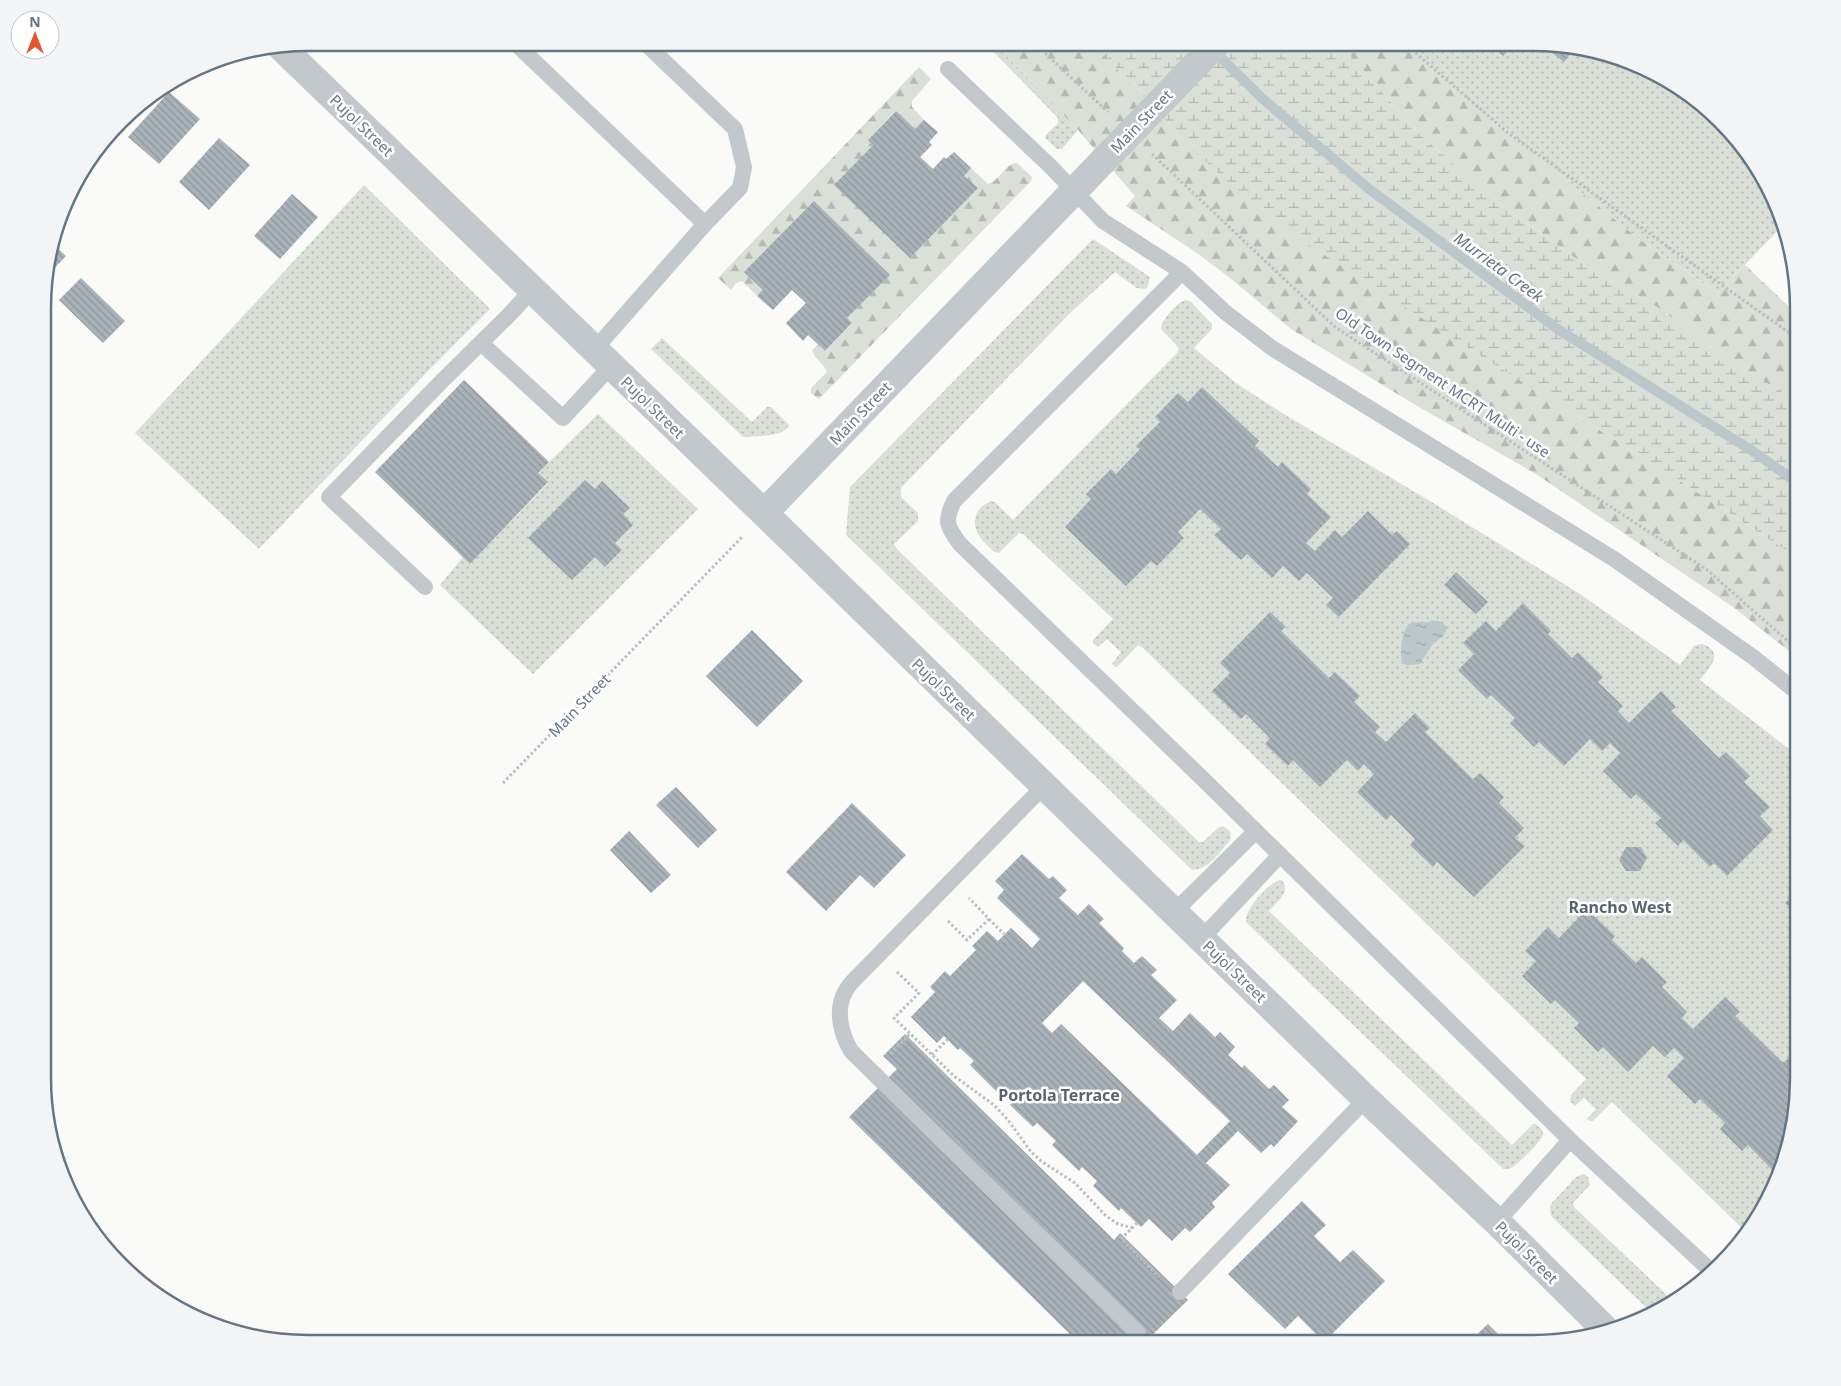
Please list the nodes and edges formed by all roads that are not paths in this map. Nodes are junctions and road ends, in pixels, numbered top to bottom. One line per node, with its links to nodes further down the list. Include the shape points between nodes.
1 (523, 51): 7 (lane)
2 (653, 51): 7 (lane, via 735,129 744,167 740,188)
3 (1209, 51): 6 (street, Main Street, bridge)
4 (286, 52): 9 (street, Pujol Street)
5 (948, 69): 6 (lane)
6 (1074, 190): 8 (lane, via 1103,221); 12 (street, Main Street)
7 (705, 224): 11 (lane)
8 (1182, 272): 14 (lane, via 1225,312 1272,348 1614,559); 16 (lane, via 954,501 947,513 948,529)
9 (532, 290): 10 (lane); 11 (street, Pujol Street)
10 (481, 343): 11 (lane, via 562,418); 13 (lane, via 329,497)
11 (602, 358): 12 (street, Pujol Street)
12 (764, 513): 15 (street, Pujol Street)
13 (425, 587)
14 (1790, 687)
15 (1044, 786): 18 (street, Pujol Street); 26 (lane, via 854,979 844,992 841,1005 844,1038 851,1051)
16 (1256, 831): 17 (lane); 18 (lane)
17 (1280, 855): 19 (lane); 21 (lane)
18 (1174, 912): 19 (street, Pujol Street)
19 (1202, 939): 20 (street, Pujol Street)
20 (1366, 1099): 22 (street, Pujol Street); 24 (lane)
21 (1570, 1140): 22 (lane); 23 (lane)
22 (1497, 1222): 25 (street, Pujol Street)
23 (1707, 1267)
24 (1180, 1292)
25 (1601, 1325)
26 (1138, 1333)

